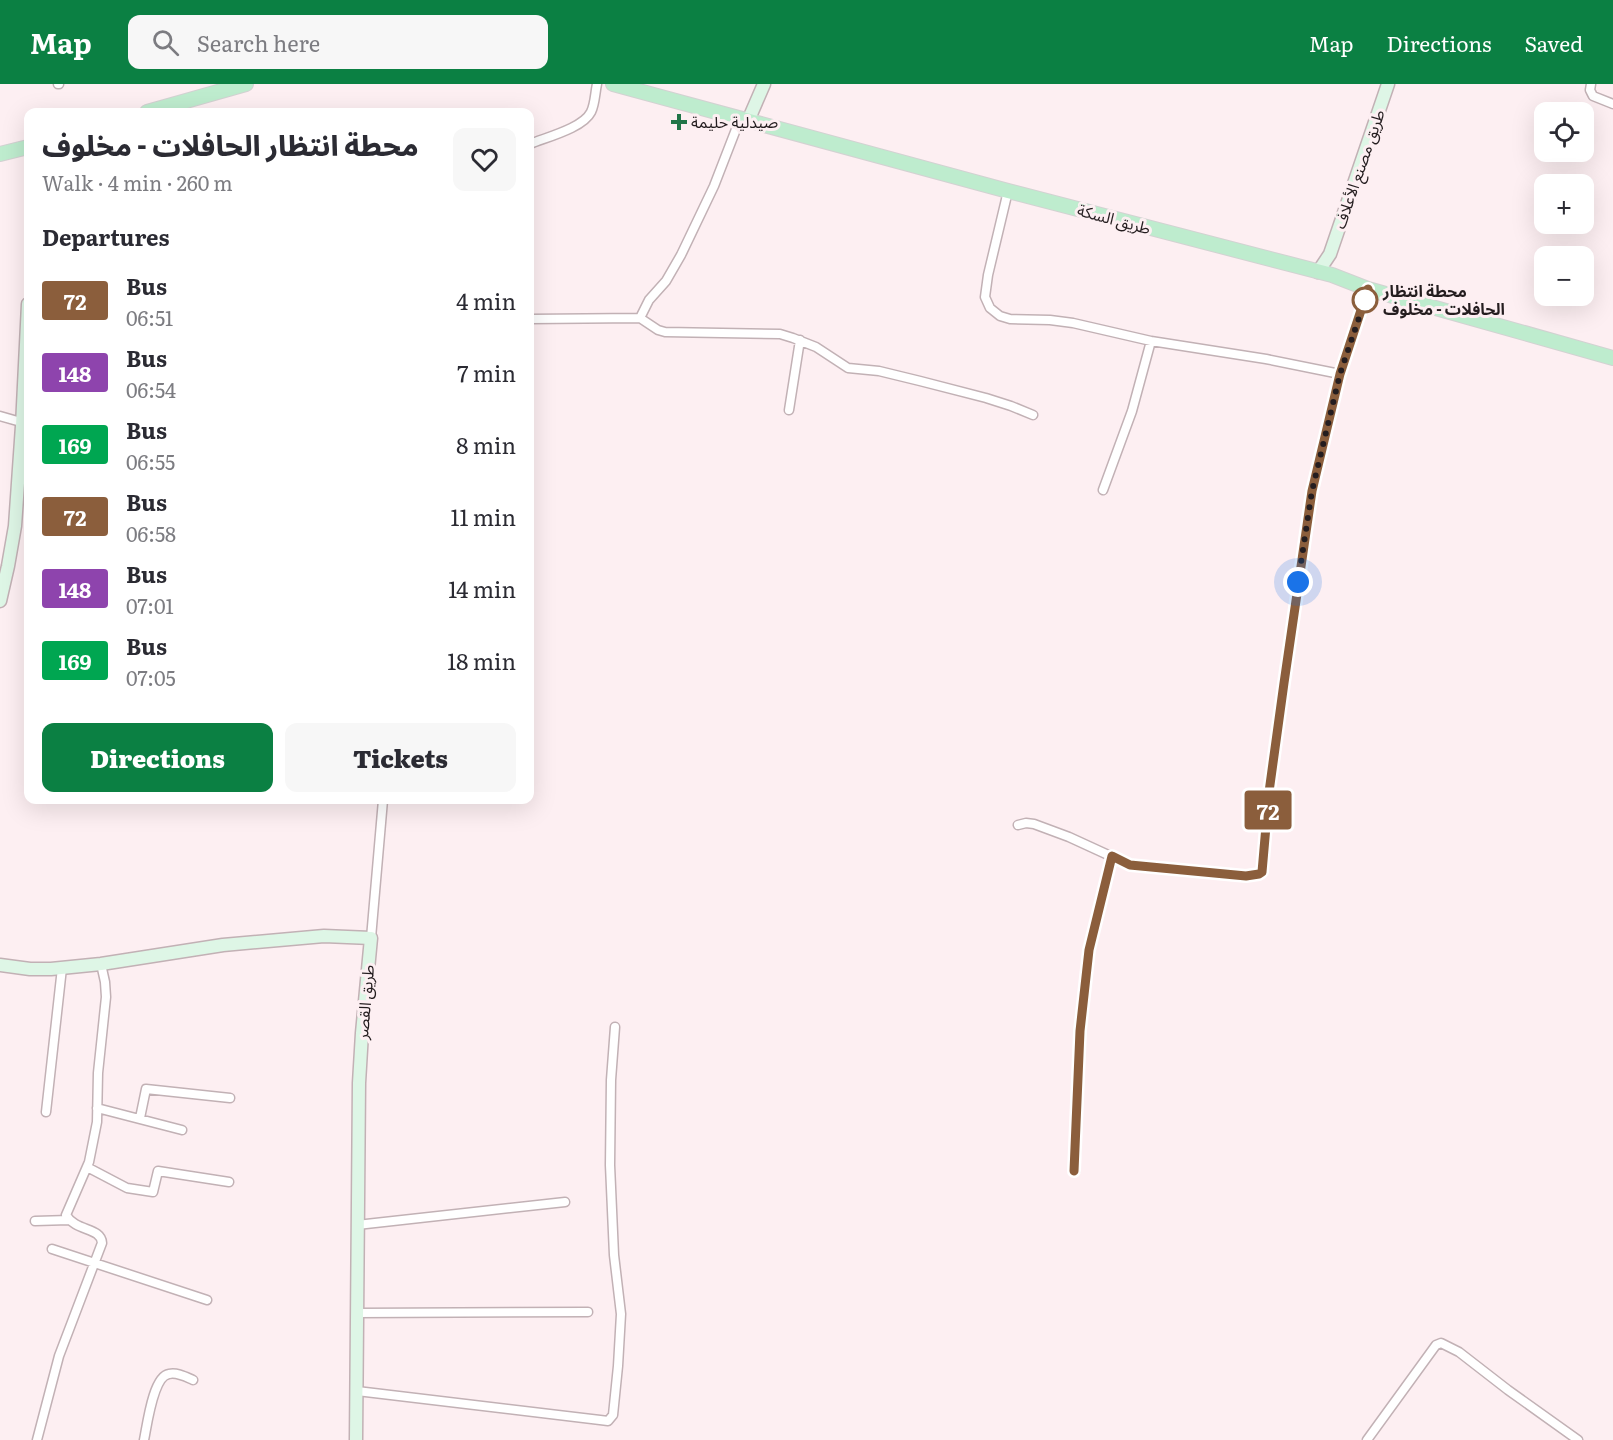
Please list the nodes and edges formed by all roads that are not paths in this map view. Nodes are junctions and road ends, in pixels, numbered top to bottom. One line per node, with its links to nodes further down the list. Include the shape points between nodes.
1 (246, 84): 8 (main road)
2 (597, 84): 10 (street, via 593,109 587,118)
3 (613, 84): 9 (main road, طريق السكة)
4 (764, 84): 9 (street)
5 (1388, 84): 14 (street, طريق مصنع الأعلاف, via 1330,254 1332,269)
6 (1591, 84): 7 (street, via 1593,96)
7 (1613, 104)
8 (161, 108)
9 (744, 120): 13 (main road, طريق السكة); 16 (street, via 681,255)
10 (534, 142)
11 (24, 148): 12 (main road)
12 (0, 154)
13 (1008, 191): 14 (main road, طريق السكة); 19 (street, via 986,286 990,308 1010,319 1073,323)
14 (1325, 274): 15 (main road, طريق السكة)
15 (1368, 289): 20 (main road, طريق السكة); 21 (street)
16 (640, 318): 17 (street); 18 (street, via 665,332 770,333)
17 (534, 319)
18 (800, 340): 22 (street); 23 (street, via 848,368 920,381 994,400)
19 (1151, 341): 21 (street); 27 (street, via 1132,411)
20 (1613, 358)
21 (1340, 374): 31 (street, via 1311,503 1276,737 1262,872 1246,876 1130,865)
22 (789, 410)
23 (1033, 415)
24 (0, 416): 25 (street)
25 (24, 423)
26 (24, 433): 28 (street, via 15,526)
27 (1103, 490)
28 (0, 601)
29 (383, 804): 32 (street)
30 (1018, 825): 31 (street, via 1034,824)
31 (1112, 856): 43 (street, via 1089,950 1080,1031)
32 (371, 938): 33 (street, via 324,936 223,945); 48 (street, طريق القصر, via 358,1083)
33 (101, 964): 35 (street); 38 (street, via 106,997)
34 (0, 965): 35 (street)
35 (62, 968): 39 (street)
36 (615, 1027): 55 (street, via 610,1165 621,1314 613,1415 600,1420)
37 (230, 1098): 40 (street, via 146,1089)
38 (97, 1108): 40 (street); 42 (street, via 95,1139)
39 (46, 1112)
40 (140, 1118): 41 (street)
41 (182, 1130)
42 (87, 1167): 44 (street, via 127,1188 153,1192 158,1171); 46 (street, via 66,1215)
43 (1074, 1171)
44 (229, 1182)
45 (566, 1202): 48 (street)
46 (69, 1220): 47 (street); 50 (street, via 102,1237)
47 (35, 1221)
48 (357, 1225): 52 (street, طريق القصر)
49 (52, 1249): 50 (street)
50 (94, 1263): 51 (street); 56 (street, via 59,1356)
51 (207, 1300)
52 (357, 1312): 53 (street); 55 (street, طريق القصر)
53 (588, 1312)
54 (193, 1380): 57 (street, via 169,1374 161,1377)
55 (357, 1391): 58 (street, طريق القصر)
56 (37, 1440)
57 (144, 1440)
58 (356, 1440)
59 (1367, 1440): 60 (street, via 1441,1343 1460,1352)
60 (1578, 1440)

